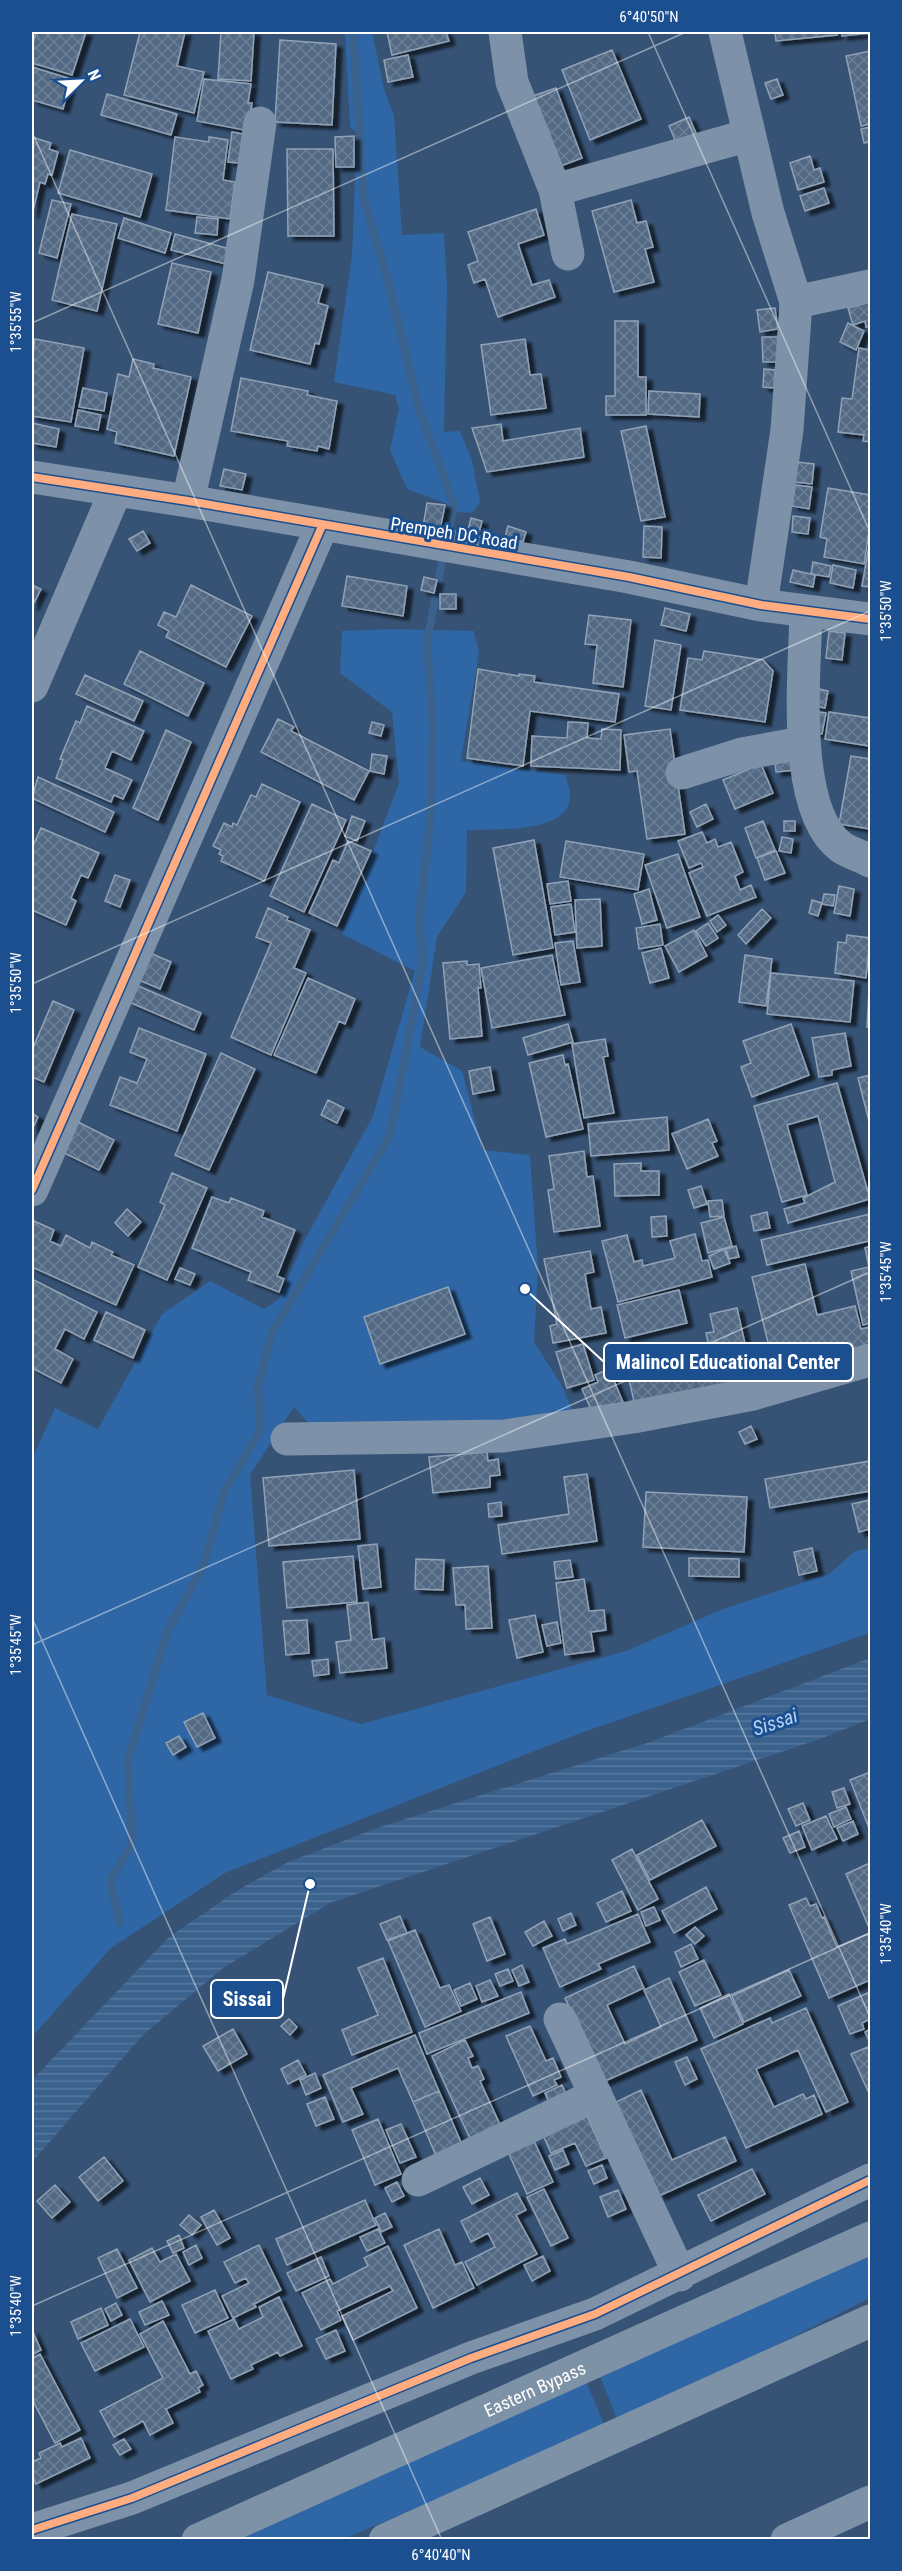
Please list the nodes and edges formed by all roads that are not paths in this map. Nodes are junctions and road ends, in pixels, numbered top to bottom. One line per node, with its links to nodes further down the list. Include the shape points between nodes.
1 (505, 32): 5 (street, via 512,82)
2 (725, 32): 4 (street)
3 (260, 123): 11 (street, via 238,280)
4 (749, 135): 5 (street); 8 (street)
5 (555, 190): 6 (street)
6 (568, 254)
7 (870, 286): 8 (street)
8 (796, 302): 13 (street, via 787,430)
9 (32, 477): 10 (street, Prempeh DC Road)
10 (116, 490): 11 (street, Prempeh DC Road); 16 (street)
11 (188, 501): 12 (street, Prempeh DC Road)
12 (321, 526): 13 (street, Prempeh DC Road, via 629,577); 20 (street)
13 (762, 605): 14 (street, Prempeh DC Road)
14 (806, 612): 15 (street, Prempeh DC Road); 17 (street)
15 (870, 619)
16 (32, 686)
17 (802, 743): 18 (street, via 742,754); 19 (street, via 820,820 842,847)
18 (682, 774)
19 (870, 861)
20 (32, 1190)
21 (870, 1360): 22 (street, via 753,1394 504,1436)
22 (287, 1439)
23 (560, 2019): 24 (street)
24 (596, 2095): 25 (street); 28 (street)
25 (418, 2180)
26 (870, 2180): 28 (street)
27 (870, 2238): 32 (highway, Eastern Bypass)
28 (680, 2275): 31 (street, via 595,2314 471,2358 132,2498)
29 (870, 2321): 33 (highway)
30 (870, 2502): 34 (street)
31 (32, 2530)
32 (198, 2540)
33 (385, 2540)
34 (787, 2540)

